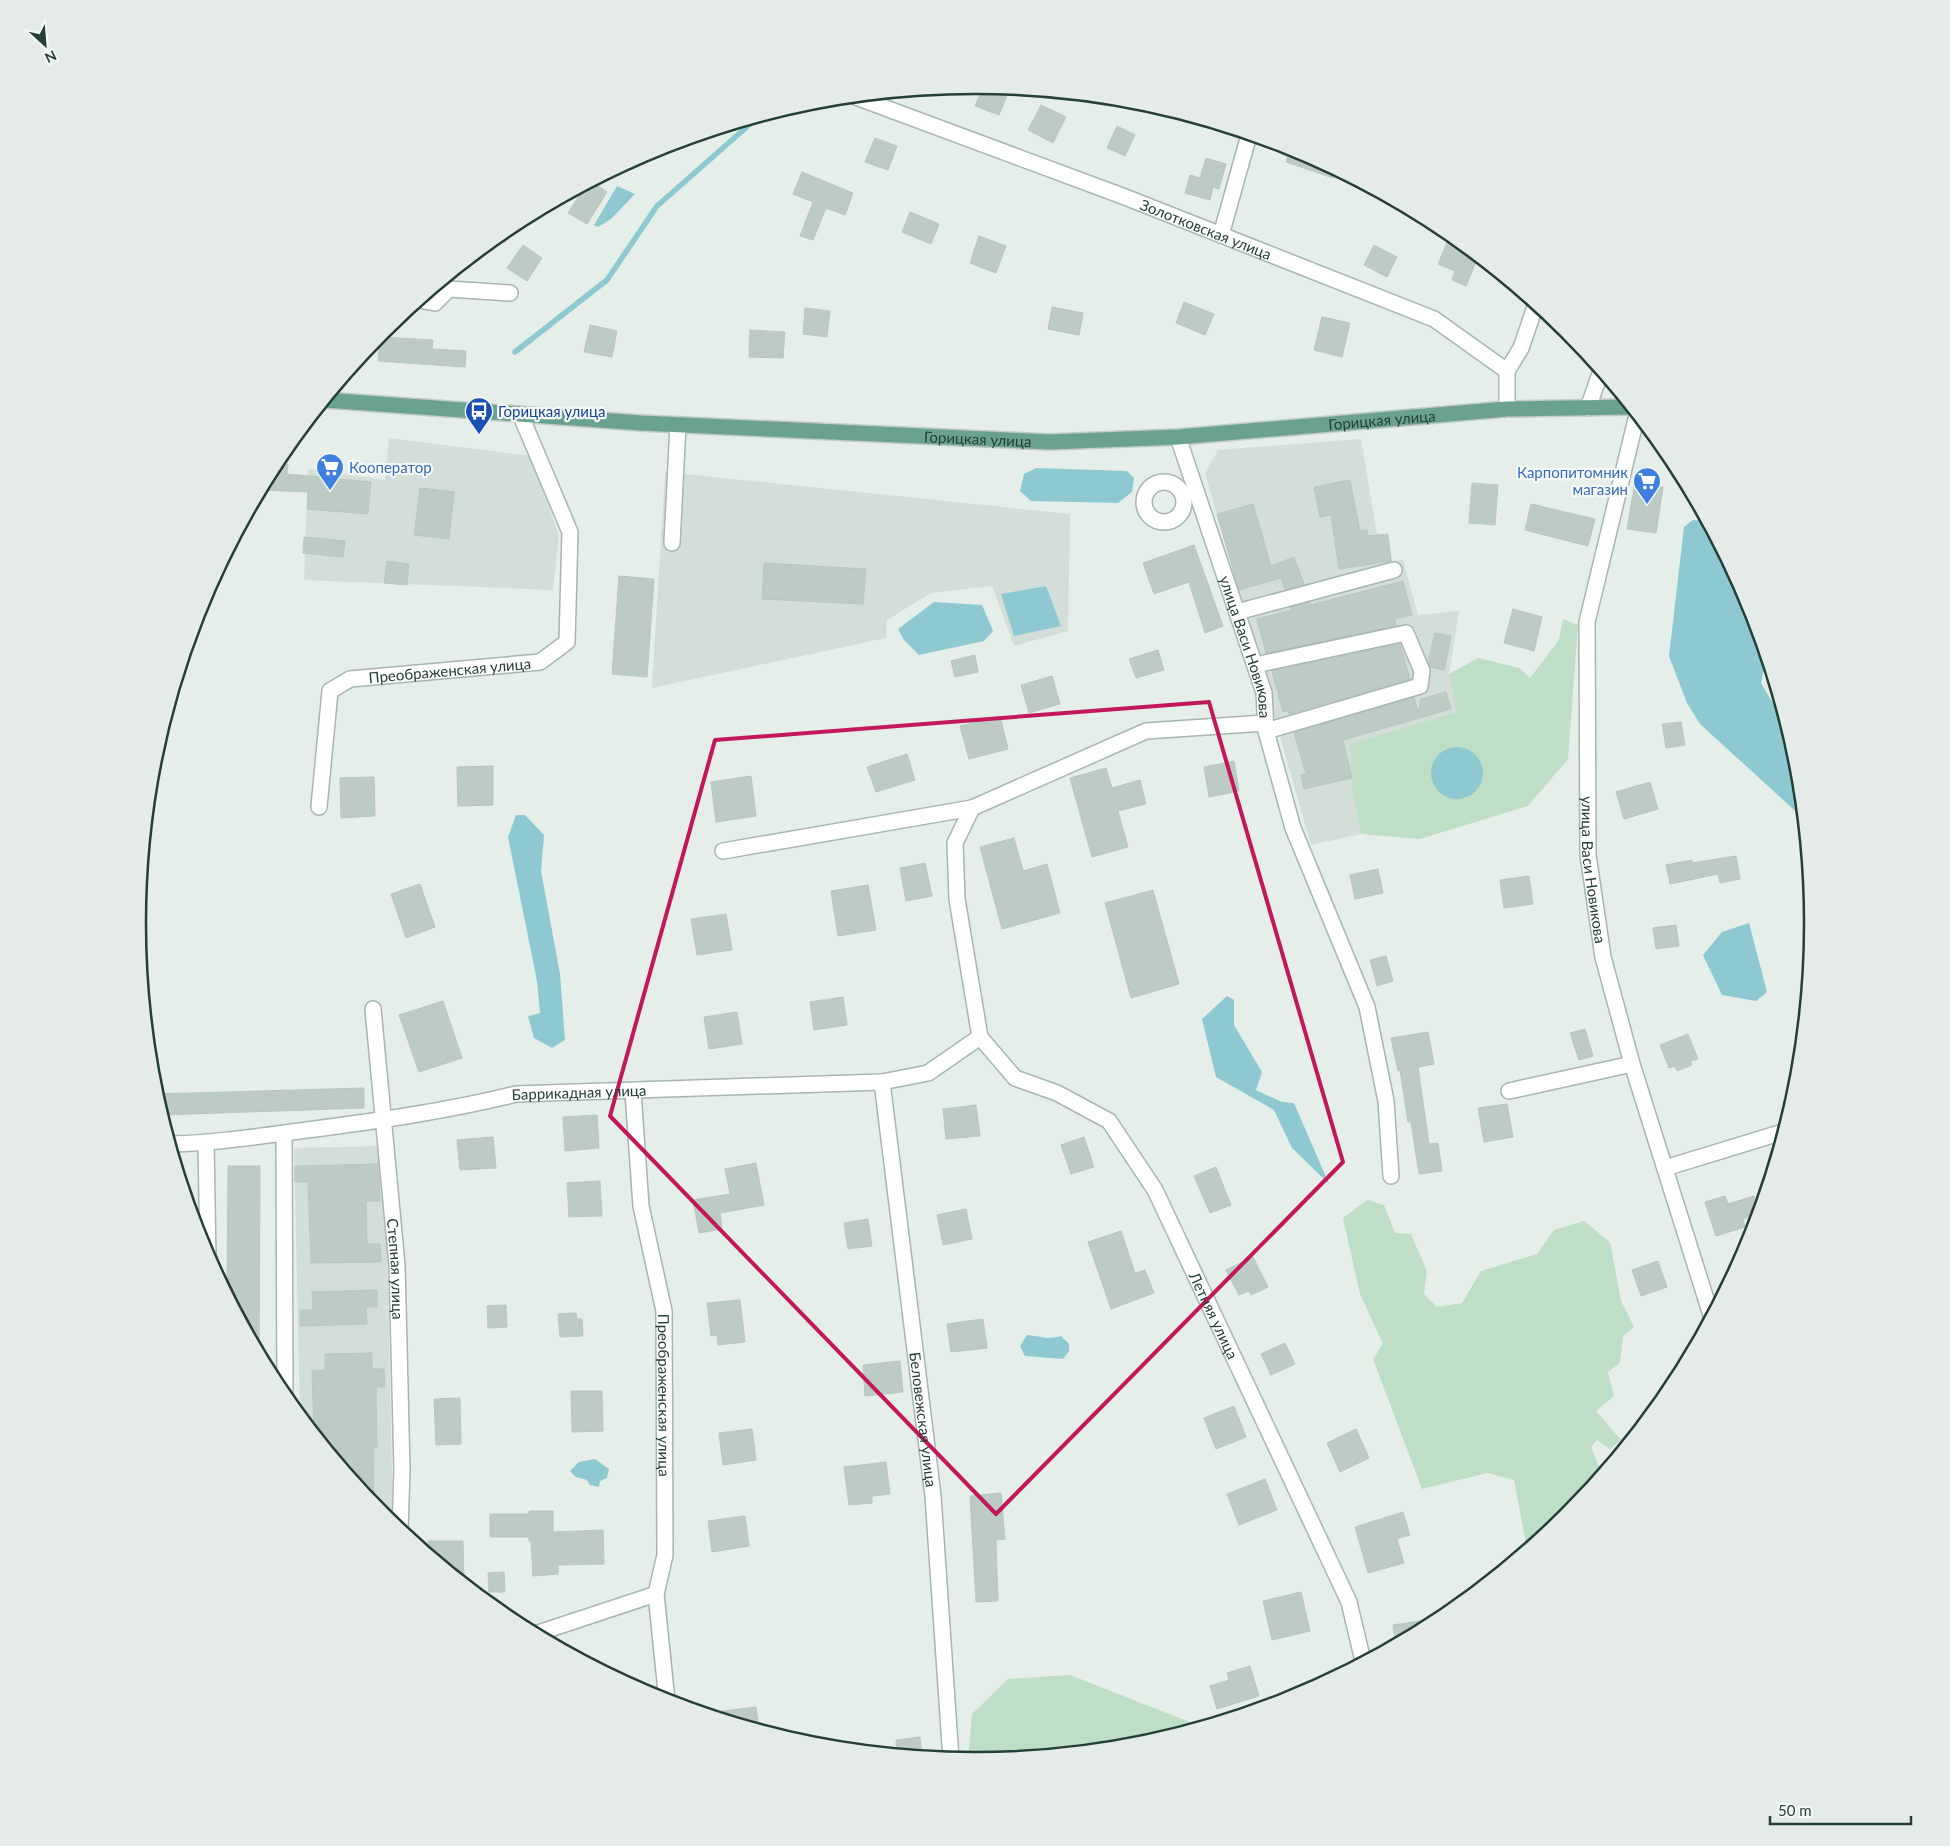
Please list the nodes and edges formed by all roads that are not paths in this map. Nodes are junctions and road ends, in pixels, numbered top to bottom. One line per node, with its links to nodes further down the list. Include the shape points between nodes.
1 (867, 101): 3 (street, Золотковская улица)
2 (1247, 140): 3 (street)
3 (1221, 235): 7 (street, Золотковская улица, via 1434,319)
4 (510, 292): 5 (street, via 449,289 435,303)
5 (427, 301)
6 (1534, 311): 7 (street, via 1521,348)
7 (1507, 371): 12 (street)
8 (1599, 377): 11 (street)
9 (332, 401): 13 (main road, Горицкая улица)
10 (1624, 407): 11 (main road, Горицкая улица)
11 (1588, 408): 12 (main road, Горицкая улица)
12 (1507, 409): 16 (main road, Горицкая улица)
13 (521, 416): 15 (main road, Горицкая улица); 22 (street, Преображенская улица, via 570,532 567,642 540,662 350,679 330,691)
14 (1635, 421): 27 (street, улица Васи Новикова, via 1587,622 1588,855 1603,957)
15 (678, 425): 16 (main road, Горицкая улица, via 1050,442); 17 (street)
16 (1178, 437): 19 (street, улица Васи Новикова, via 1190,494)
17 (672, 543)
18 (1394, 570): 19 (street)
19 (1237, 612): 20 (street, улица Васи Новикова)
20 (1255, 665): 21 (street, улица Васи Новикова, via 1264,693); 21 (street, via 1406,633 1422,671 1420,686)
21 (1265, 727): 23 (street, via 1146,730); 37 (street, улица Васи Новикова, via 1293,828 1367,1007 1386,1101)
22 (319, 807)
23 (972, 808): 24 (street); 26 (street, via 954,843 957,899)
24 (723, 851)
25 (373, 1009): 31 (street, Степная улица)
26 (980, 1037): 28 (street, Баррикадная улица, via 928,1073); 44 (street, Летняя улица, via 1015,1078 1057,1093 1109,1122 1155,1190 1349,1602)
27 (1632, 1064): 29 (street); 36 (street, улица Васи Новикова)
28 (882, 1082): 30 (street, Баррикадная улица); 46 (street, Беловежская улица, via 934,1496)
29 (1509, 1091)
30 (633, 1092): 31 (street, Баррикадная улица, via 516,1094); 42 (street, Преображенская улица, via 641,1206 664,1311 665,1555)
31 (384, 1120): 32 (street, Баррикадная улица); 41 (street, Степная улица, via 397,1265)
32 (284, 1133): 34 (street, Баррикадная улица); 40 (street)
33 (1777, 1134): 36 (street)
34 (206, 1143): 35 (street, Баррикадная улица); 38 (street)
35 (176, 1144)
36 (1665, 1168): 39 (street, улица Васи Новикова)
37 (1391, 1176)
38 (208, 1236)
39 (1709, 1309)
40 (285, 1382)
41 (400, 1520)
42 (656, 1594): 43 (street); 45 (street, Преображенская улица)
43 (544, 1631)
44 (1362, 1656)
45 (666, 1692)
46 (950, 1751)

